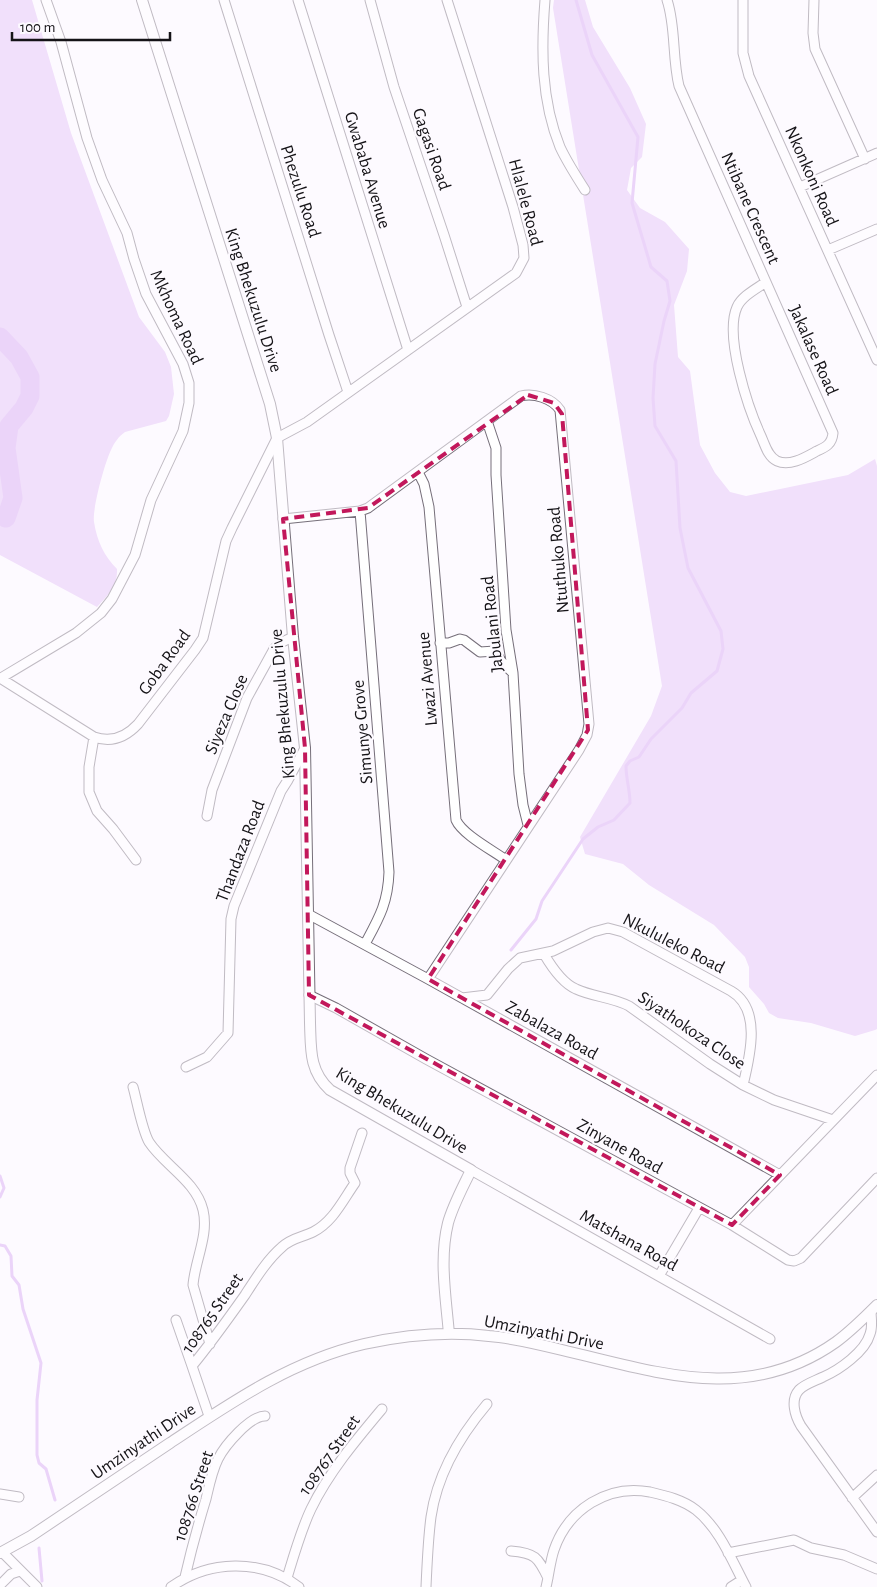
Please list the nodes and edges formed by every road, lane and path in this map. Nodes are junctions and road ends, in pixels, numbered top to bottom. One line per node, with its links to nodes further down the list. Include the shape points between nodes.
1 (46, 0): 31 (street, Mkhoma Road, via 87,138 115,212 126,230 146,294 183,364 189,383 189,403 183,431 151,500 135,555 112,599 76,634)
2 (142, 0): 24 (street, King Bhekuzulu Drive, via 264,386)
3 (224, 0): 21 (street, Phezulu Road)
4 (298, 0): 19 (street, Gwababa Avenue)
5 (370, 0): 18 (street, Gagasi Road, via 394,87)
6 (447, 0): 18 (street, Hlalele Road, via 525,252 516,273)
7 (545, 0): 14 (street, via 543,67 550,113 561,148)
8 (667, 0): 17 (street, Ntibane Crescent, via 679,86)
9 (743, 0): 13 (street, Nkonkoni Road, via 746,68)
10 (814, 0): 12 (street, via 815,49)
11 (877, 153): 12 (street)
12 (865, 159): 13 (street)
13 (800, 187): 16 (street, Nkonkoni Road)
14 (585, 190)
15 (877, 229): 16 (street)
16 (828, 250): 20 (street, Nkonkoni Road)
17 (766, 282): 23 (street, Jakalase Road); 23 (street, Ntibane Crescent, via 739,303 734,328 741,384 767,450 777,461 792,462 829,445 833,438)
18 (467, 307): 19 (street, Hlalele Road)
19 (408, 350): 21 (street, Hlalele Road)
20 (877, 360)
21 (348, 392): 24 (street, Hlalele Road)
22 (487, 421): 25 (street, Ntuthuko Road); 30 (street, Jabulani Road, via 497,454 505,620); 35 (street, Ntuthuko Road, via 525,395 554,403 562,414 588,730 579,750)
23 (832, 430)
24 (277, 438): 27 (street, King Bhekuzulu Drive); 32 (street, Goba Road, via 229,534 206,631 195,650 132,731 116,738)
25 (418, 472): 26 (street, Ntuthuko Road); 29 (street, Lwazi Avenue, via 430,507)
26 (360, 512): 27 (street, Ntuthuko Road); 39 (street, Simunye Grove, via 389,872 387,896)
27 (283, 519): 28 (street, King Bhekuzulu Drive)
28 (293, 637): 33 (street, King Bhekuzulu Drive); 34 (street, Siyeza Close, via 274,649 247,698 212,790)
29 (440, 643): 30 (street, via 464,640 480,652 495,652); 37 (street, Lwazi Avenue, via 456,820 468,833)
30 (513, 673): 35 (street, Jabulani Road, via 519,774)
31 (0, 678): 32 (street)
32 (94, 737): 36 (street, via 89,792 97,811)
33 (305, 748): 38 (street, King Bhekuzulu Drive); 44 (street, Thandaza Road, via 281,791 234,906 228,1033 207,1057)
34 (207, 816)
35 (528, 825): 37 (street, Ntuthuko Road)
36 (136, 860)
37 (506, 860): 41 (street, Ntuthuko Road)
38 (308, 914): 39 (street, Zabalaza Road); 42 (street, King Bhekuzulu Drive)
39 (364, 944): 41 (street, Zabalaza Road)
40 (544, 954): 43 (street, Nkululeko Road, via 520,958 487,995); 46 (street, Siyathokoza Close, via 552,967 574,988 629,1006); 46 (street, Nkululeko Road, via 608,928 627,934 735,994 747,1011 751,1042)
41 (428, 979): 43 (street, Zabalaza Road)
42 (309, 995): 50 (street, King Bhekuzulu Drive, via 312,1059 324,1084); 53 (street, Zinyane Road)
43 (462, 998): 51 (street, Zabalaza Road)
44 (186, 1067)
45 (877, 1075): 48 (street)
46 (743, 1085): 48 (street, Siyathokoza Close, via 774,1100)
47 (133, 1087): 60 (street, via 147,1139 200,1200 203,1238 194,1285)
48 (833, 1120): 51 (street)
49 (362, 1133): 60 (street, 108765 Street, via 350,1168 355,1183 343,1201 323,1226 283,1246)
50 (471, 1170): 55 (street, Matshana Road); 58 (street, King Bhekuzulu Drive, via 452,1212 446,1236 444,1270)
51 (780, 1176): 54 (street)
52 (877, 1178): 54 (street, Zinyane Road, via 794,1261 785,1259)
53 (699, 1208): 54 (street, Zinyane Road); 55 (street)
54 (732, 1225)
55 (659, 1276): 59 (street, Matshana Road)
56 (874, 1308): 58 (street, Umzinyathi Drive, via 854,1328 811,1358 764,1374 726,1379 699,1379 660,1372 510,1339); 69 (street, via 870,1335 857,1352 840,1369 802,1387 794,1402 800,1426)
57 (176, 1320): 61 (street)
58 (448, 1334): 64 (street, Umzinyathi Drive, via 408,1336 325,1355 262,1383)
59 (770, 1339)
60 (210, 1344): 61 (street, 108765 Street)
61 (192, 1366): 64 (street, 108765 Street)
62 (487, 1404): 84 (street, via 464,1434 442,1475 431,1516)
63 (382, 1409): 77 (street, 108767 Street, via 317,1498)
64 (209, 1416): 72 (street, Umzinyathi Drive, via 31,1536)
65 (265, 1416): 76 (street, 108766 Street, via 248,1424 217,1461)
66 (877, 1475): 69 (street)
67 (0, 1494): 68 (street)
68 (19, 1497)
69 (852, 1498): 70 (street)
70 (877, 1532)
71 (511, 1551): 78 (street, via 526,1552 538,1559)
72 (1, 1552): 75 (street)
73 (728, 1553): 74 (street, via 794,1540); 78 (street, via 705,1518 685,1503 647,1492 618,1492 592,1502 575,1516 558,1540); 79 (street)
74 (877, 1569)
75 (20, 1571): 80 (street, via 11,1574); 81 (street)
76 (186, 1577): 77 (street, via 213,1568 238,1566 258,1568); 82 (street)
77 (287, 1578): 83 (street)
78 (547, 1583)
79 (744, 1583): 85 (street)
80 (0, 1586)
81 (37, 1587)
82 (171, 1587)
83 (299, 1587)
84 (426, 1587)
85 (731, 1587)

